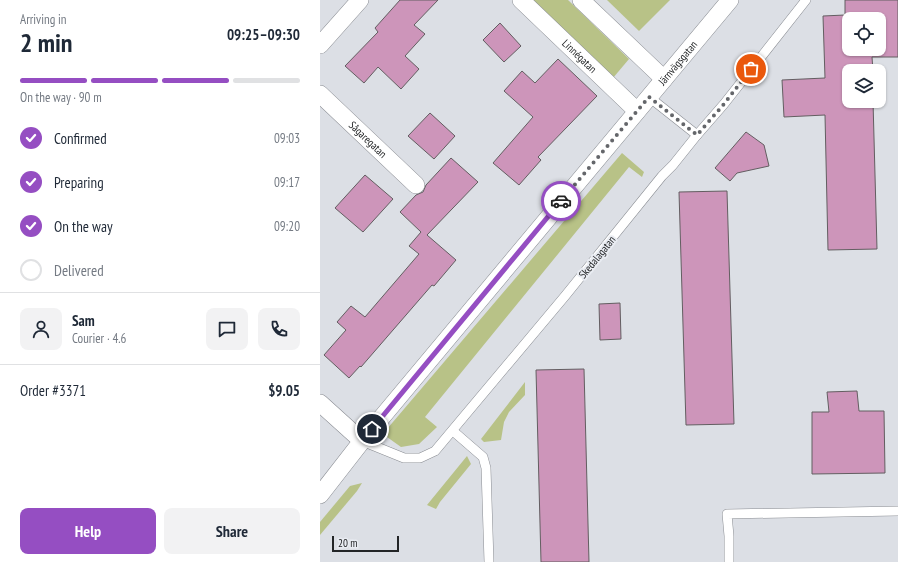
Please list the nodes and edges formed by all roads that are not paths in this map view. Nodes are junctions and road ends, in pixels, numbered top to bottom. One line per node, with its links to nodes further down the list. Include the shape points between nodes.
1 (360, 0): 6 (street)
2 (521, 0): 10 (street, Linnégatan)
3 (582, 0): 7 (street)
4 (730, 0): 7 (street, Järnvägsgatan)
5 (806, 0): 11 (lane, Skedalagatan)
6 (320, 45)
7 (664, 79): 9 (street, Järnvägsgatan)
8 (320, 94): 12 (street, Sågaregatan)
9 (649, 97): 10 (street, Järnvägsgatan); 11 (lane)
10 (637, 111): 15 (street, Järnvägsgatan)
11 (697, 135): 14 (lane, Skedalagatan)
12 (416, 185)
13 (320, 403): 15 (street)
14 (453, 430): 15 (lane, Skedalagatan, via 435,451 420,458 404,458); 18 (lane, via 483,456 486,468)
15 (362, 441): 16 (street, Järnvägsgatan)
16 (320, 495)
17 (898, 511): 19 (lane, via 727,514)
18 (489, 562)
19 (729, 562)

